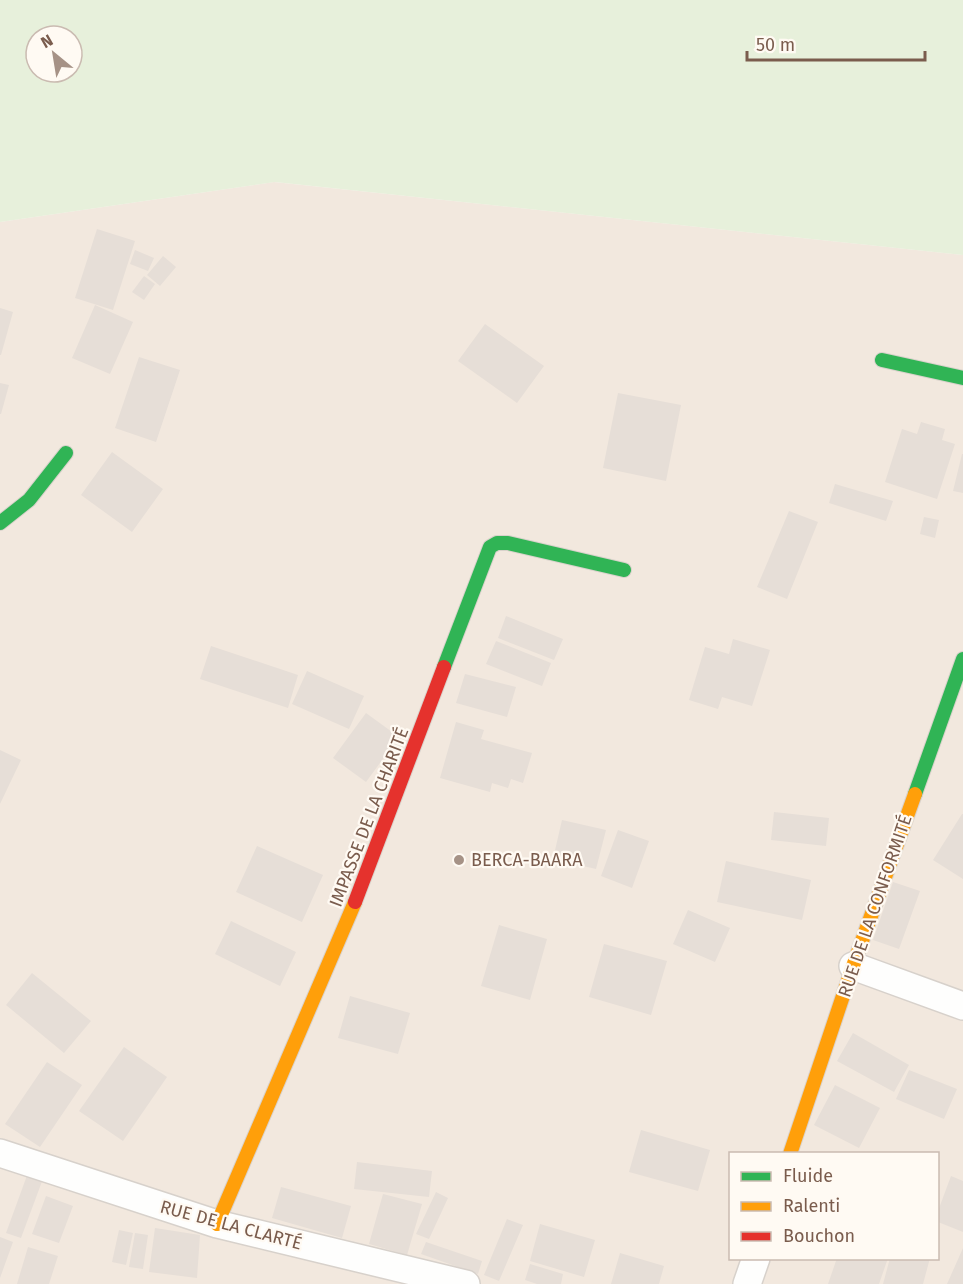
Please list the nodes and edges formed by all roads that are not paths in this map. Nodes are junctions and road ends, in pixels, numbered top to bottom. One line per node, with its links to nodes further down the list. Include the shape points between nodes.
1 (882, 360): 2 (street)
2 (963, 378)
3 (66, 453): 4 (street, via 29,501)
4 (0, 523)
5 (624, 570): 12 (street, IMPASSE DE LA CHARITÉ, via 508,543 490,547 359,893)
6 (963, 659): 7 (street, RUE DE LA CONFORMITÉ)
7 (960, 671): 8 (street, RUE DE LA CONFORMITÉ)
8 (853, 966): 9 (street); 10 (street, RUE DE LA CONFORMITÉ)
9 (963, 1006)
10 (791, 1152)
11 (0, 1153): 12 (street, RUE DE LA CLARTÉ)
12 (217, 1224): 14 (street, RUE DE LA CLARTÉ)
13 (755, 1260): 15 (street)
14 (466, 1284)
15 (747, 1284)

